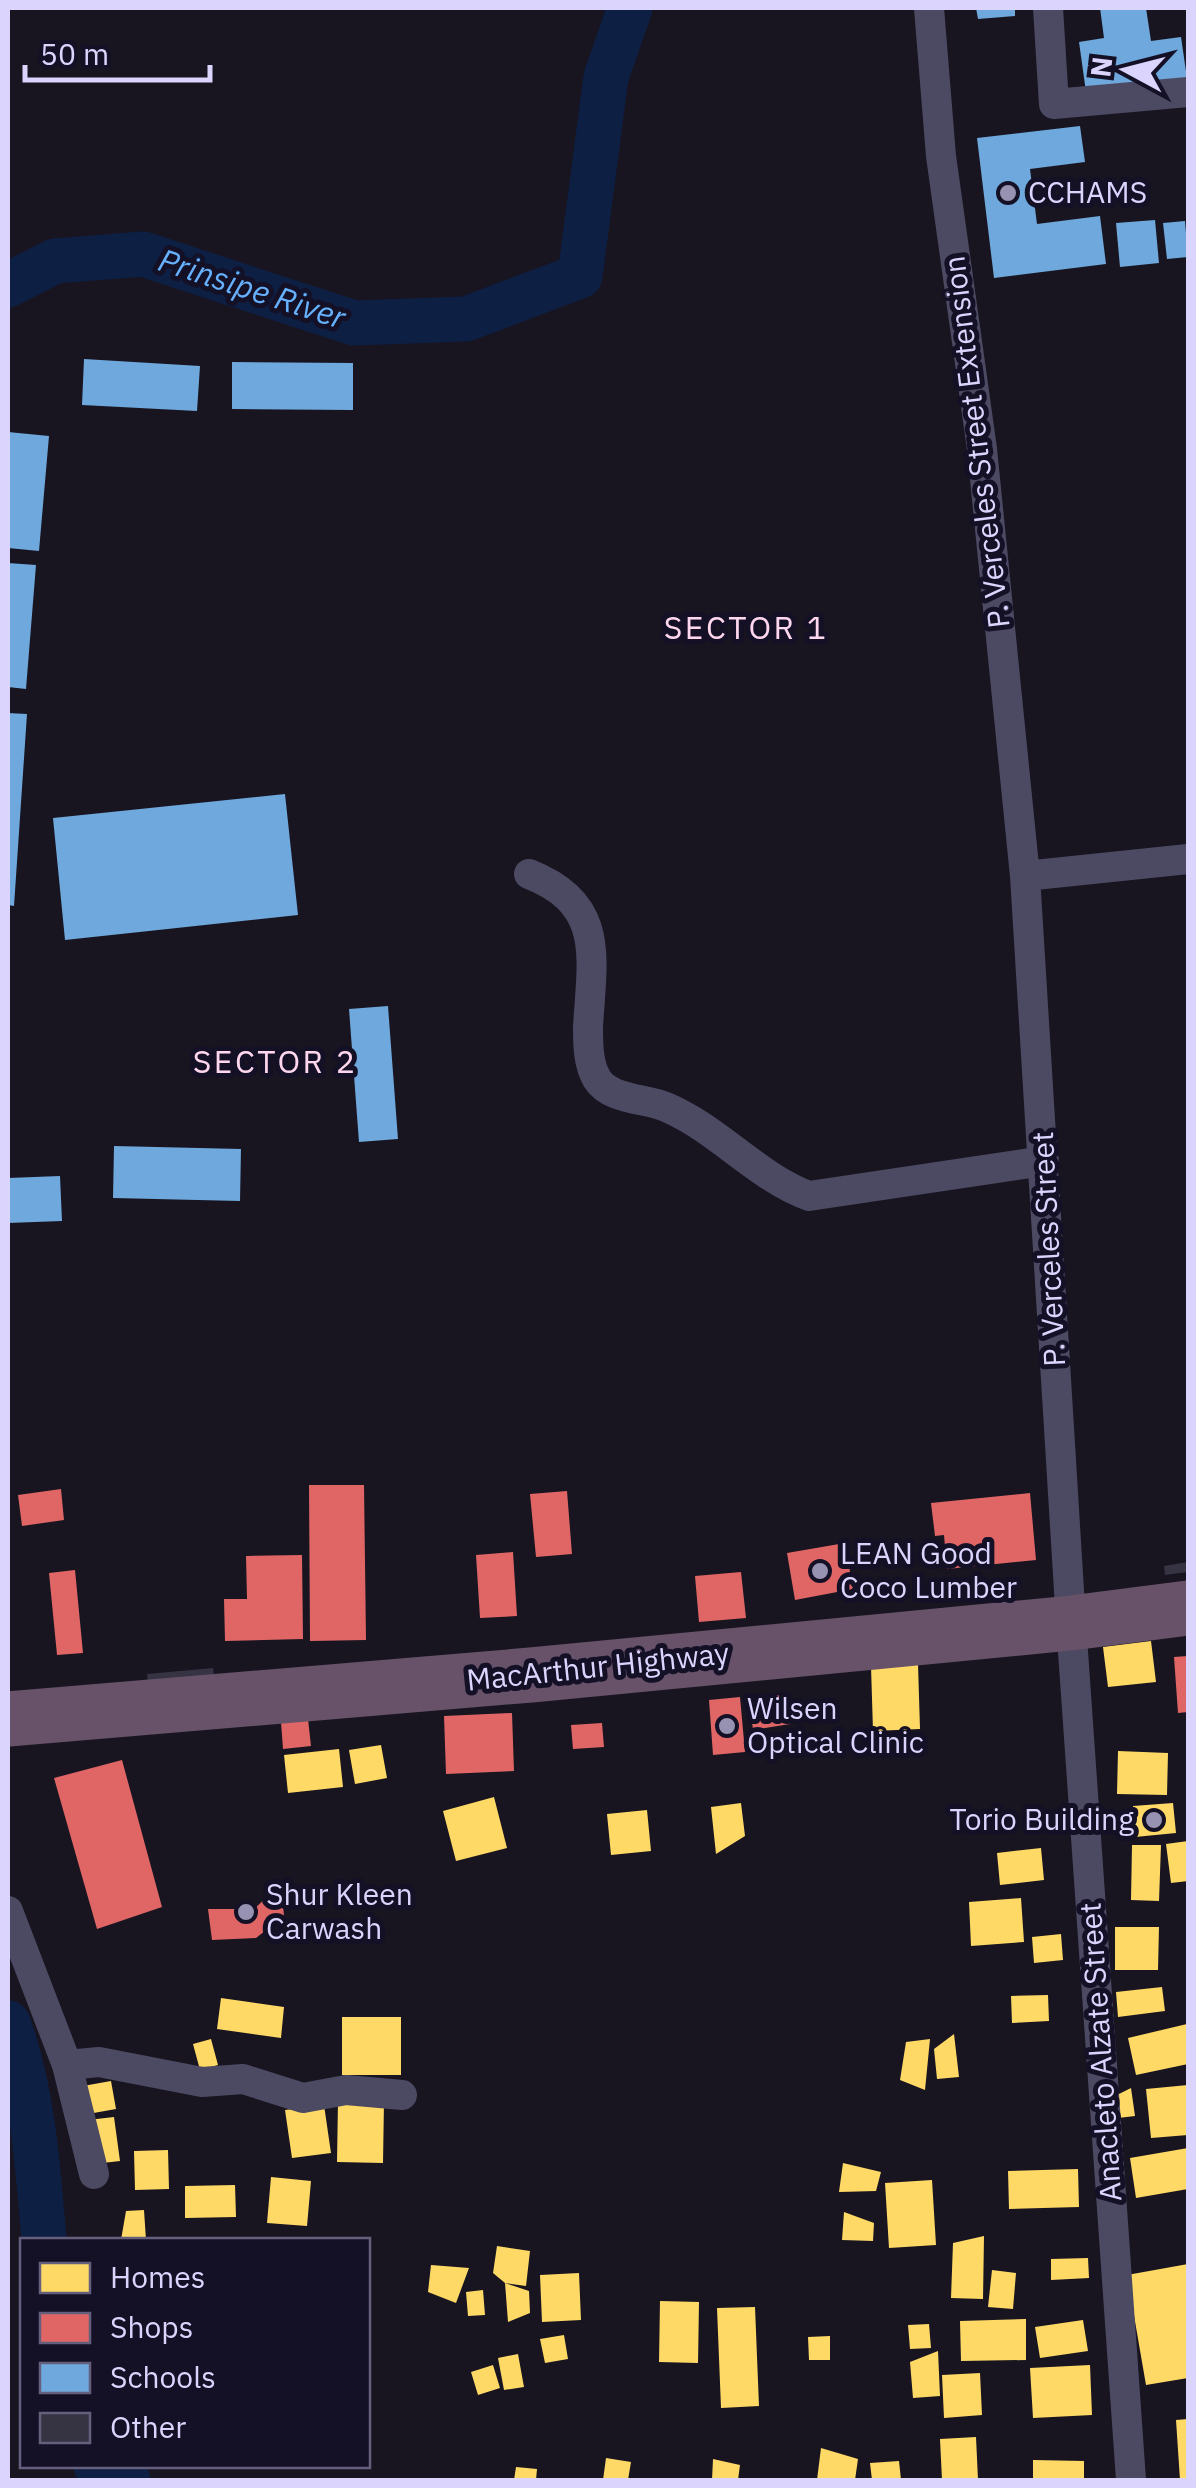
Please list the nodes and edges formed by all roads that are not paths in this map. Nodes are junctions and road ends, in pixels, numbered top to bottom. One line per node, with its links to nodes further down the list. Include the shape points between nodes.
1 (929, 8): 6 (street, P. Verceles Street Extension)
2 (1048, 8): 3 (street, via 1054,104)
3 (1188, 92)
4 (1188, 859): 6 (street)
5 (529, 874): 7 (street, via 555,884 589,926 588,1048 606,1090 667,1107 809,1196)
6 (1025, 876): 7 (street, P. Verceles Street)
7 (1044, 1161): 9 (street, P. Verceles Street)
8 (1188, 1608): 9 (highway, MacArthur Highway)
9 (1071, 1623): 10 (highway, MacArthur Highway); 15 (street, Anacleto Alzate Street)
10 (12, 1725)
11 (8, 1911): 12 (street)
12 (67, 2064): 13 (street, via 100,2062 202,2082 243,2079 304,2098 346,2090); 14 (street)
13 (402, 2094)
14 (94, 2174)
15 (1131, 2480)

